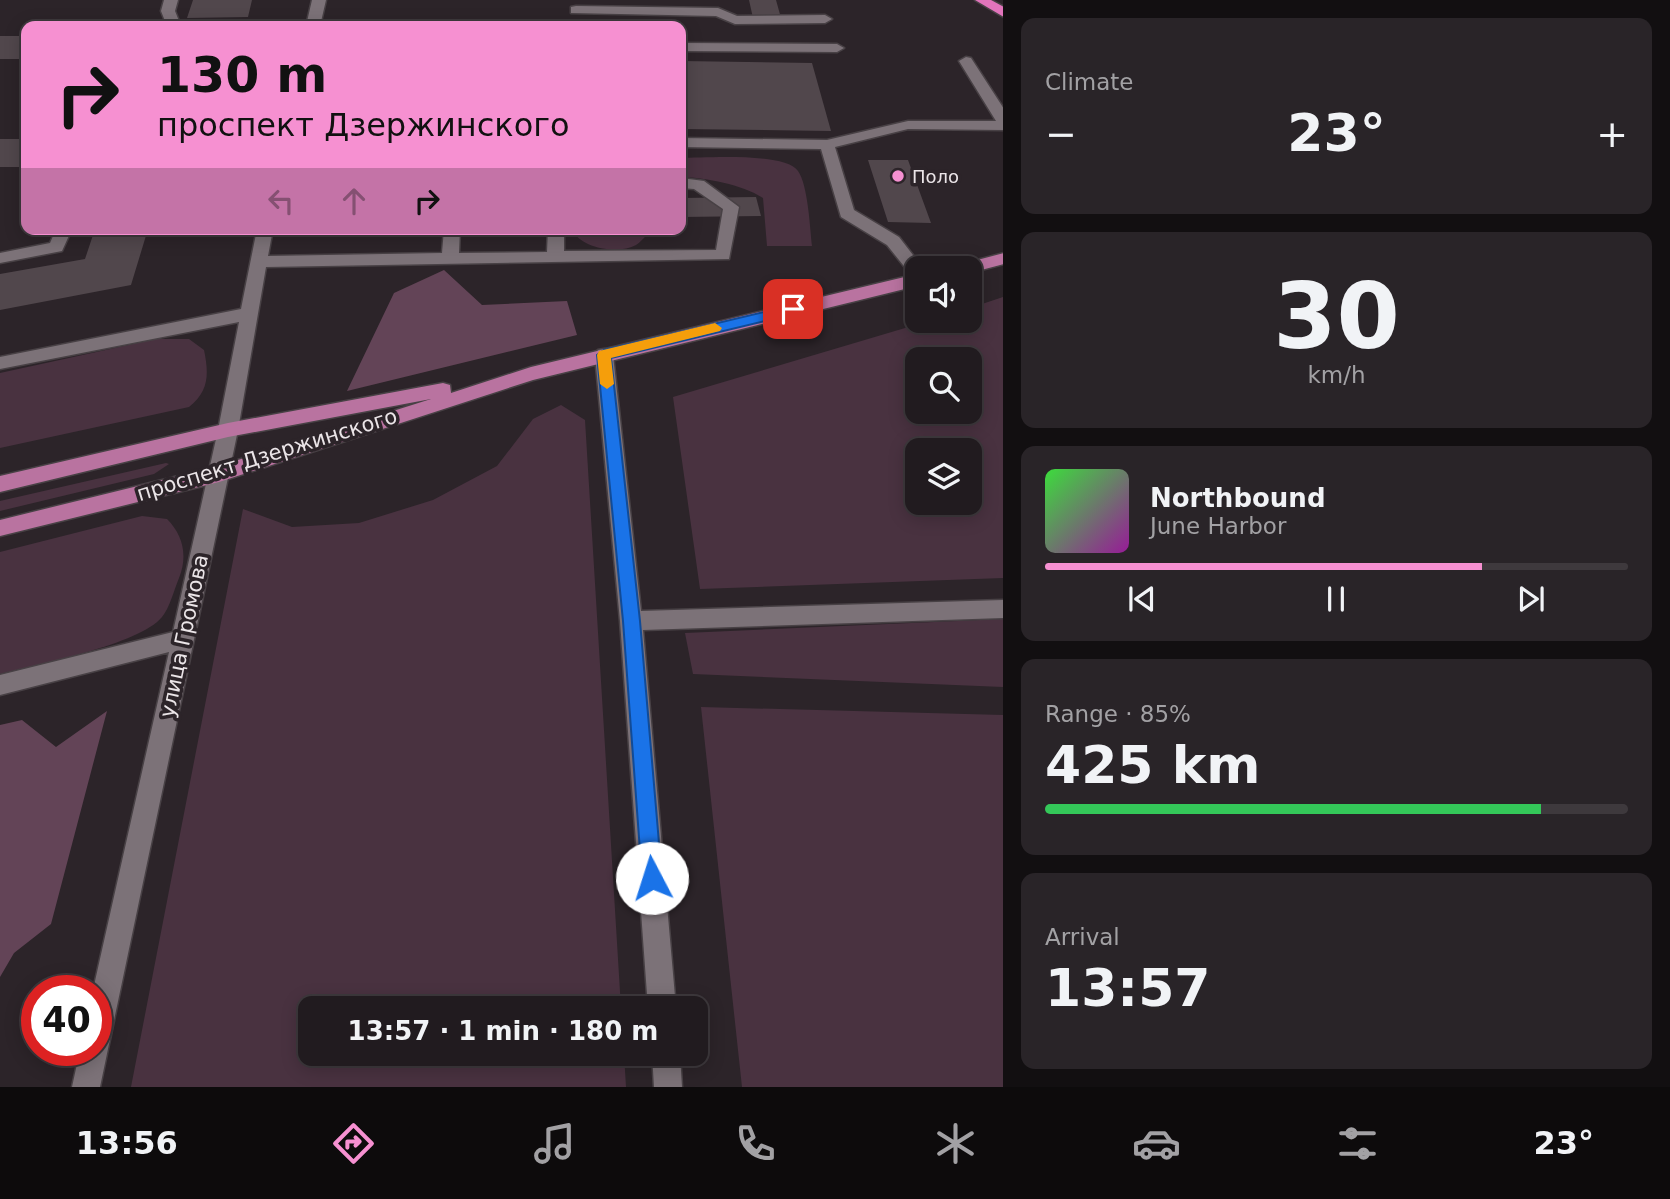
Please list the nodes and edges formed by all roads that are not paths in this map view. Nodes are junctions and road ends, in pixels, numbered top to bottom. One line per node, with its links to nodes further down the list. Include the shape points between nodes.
1 (171, 0): 7 (street, via 168,11)
2 (318, 0): 8 (street)
3 (982, 0): 5 (highway)
4 (576, 5): 6 (street, via 718,12 734,20)
5 (1001, 13)
6 (825, 19)
7 (172, 21)
8 (314, 21)
9 (686, 47): 10 (street)
10 (837, 48)
11 (967, 61): 12 (street)
12 (1003, 124): 14 (street, via 908,125)
13 (686, 143): 14 (street)
14 (827, 145): 20 (street, via 847,213 893,241)
15 (686, 183): 21 (street, via 698,184 731,207 723,255)
16 (61, 235): 22 (street, via 56,247)
17 (264, 235): 25 (street, улица Громова)
18 (452, 235): 23 (street)
19 (556, 235): 21 (street)
20 (905, 256)
21 (555, 257): 23 (street)
22 (0, 258)
23 (450, 258): 25 (street)
24 (1003, 259): 26 (main road)
25 (258, 262): 28 (street, улица Громова)
26 (982, 265)
27 (905, 283): 29 (main road, проспект Дзержинского)
28 (249, 314): 30 (street); 32 (street, улица Громова)
29 (604, 355): 31 (main road, проспект Дзержинского); 37 (street)
30 (0, 363)
31 (531, 374): 32 (main road, проспект Дзержинского); 33 (main road, проспект Дзержинского)
32 (229, 430): 33 (street, улица Громова); 34 (main road, проспект Дзержинского)
33 (219, 474): 35 (main road, проспект Дзержинского); 38 (street, улица Громова)
34 (0, 484)
35 (0, 528)
36 (1003, 609): 37 (street)
37 (631, 621): 41 (street)
38 (183, 639): 39 (street); 40 (street, улица Громова)
39 (0, 685)
40 (110, 975)
41 (661, 996)
42 (91, 1066): 44 (street)
43 (667, 1066): 45 (street)
44 (86, 1087)
45 (668, 1087)

